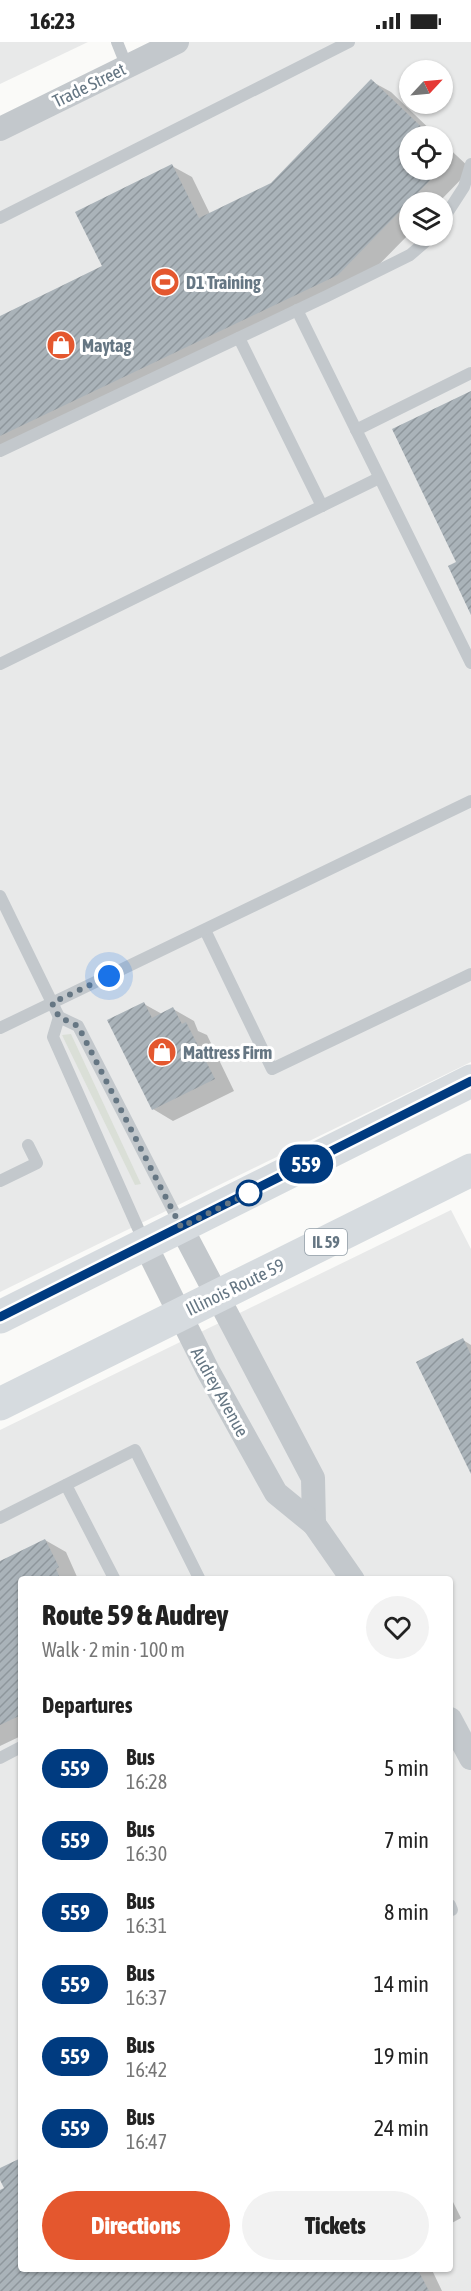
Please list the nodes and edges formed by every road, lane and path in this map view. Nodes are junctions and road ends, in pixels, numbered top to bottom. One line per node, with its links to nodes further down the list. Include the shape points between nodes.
1 (117, 42): 4 (lane)
2 (177, 42): 4 (street, Trade Street)
3 (349, 42): 9 (lane)
4 (127, 67): 5 (street, Trade Street)
5 (0, 129)
6 (471, 164): 7 (lane)
7 (468, 189): 8 (lane)
8 (453, 207)
9 (0, 218)
10 (420, 246): 11 (lane, via 410,255)
11 (297, 310): 12 (lane); 14 (lane)
12 (238, 338): 15 (lane); 17 (lane)
13 (471, 373): 14 (lane)
14 (356, 430): 16 (lane)
15 (0, 451)
16 (379, 478): 17 (lane); 18 (lane)
17 (322, 506): 19 (lane)
18 (471, 663)
19 (0, 664)
20 (471, 801): 22 (lane)
21 (0, 897): 24 (lane)
22 (205, 930): 23 (lane, via 272,1070); 24 (lane)
23 (471, 974)
24 (52, 1003): 25 (lane); 26 (lane)
25 (59, 1017): 31 (lane, via 78,1026); 32 (lane, via 53,1037)
26 (0, 1028)
27 (471, 1081): 31 (main road)
28 (28, 1145): 30 (lane, via 36,1163)
29 (471, 1170): 33 (main road, Illinois Route 59 / IL 59)
30 (0, 1181)
31 (181, 1227): 32 (main road); 33 (street)
32 (145, 1244): 34 (street, Audrey Avenue); 35 (main road)
33 (219, 1295): 34 (main road, Illinois Route 59 / IL 59); 39 (street, via 313,1478)
34 (179, 1315): 36 (main road, Illinois Route 59 / IL 59); 39 (street, Audrey Avenue, via 276,1493)
35 (0, 1317)
36 (0, 1404)
37 (66, 1485): 38 (lane); 40 (lane); 41 (lane, via 135,1450)
38 (0, 1518)
39 (314, 1524): 42 (street, Audrey Avenue)
40 (113, 1576)
41 (198, 1576)
42 (350, 1576)
43 (453, 1725): 46 (street)
44 (18, 1749): 45 (lane)
45 (0, 1758)
46 (471, 1758)

